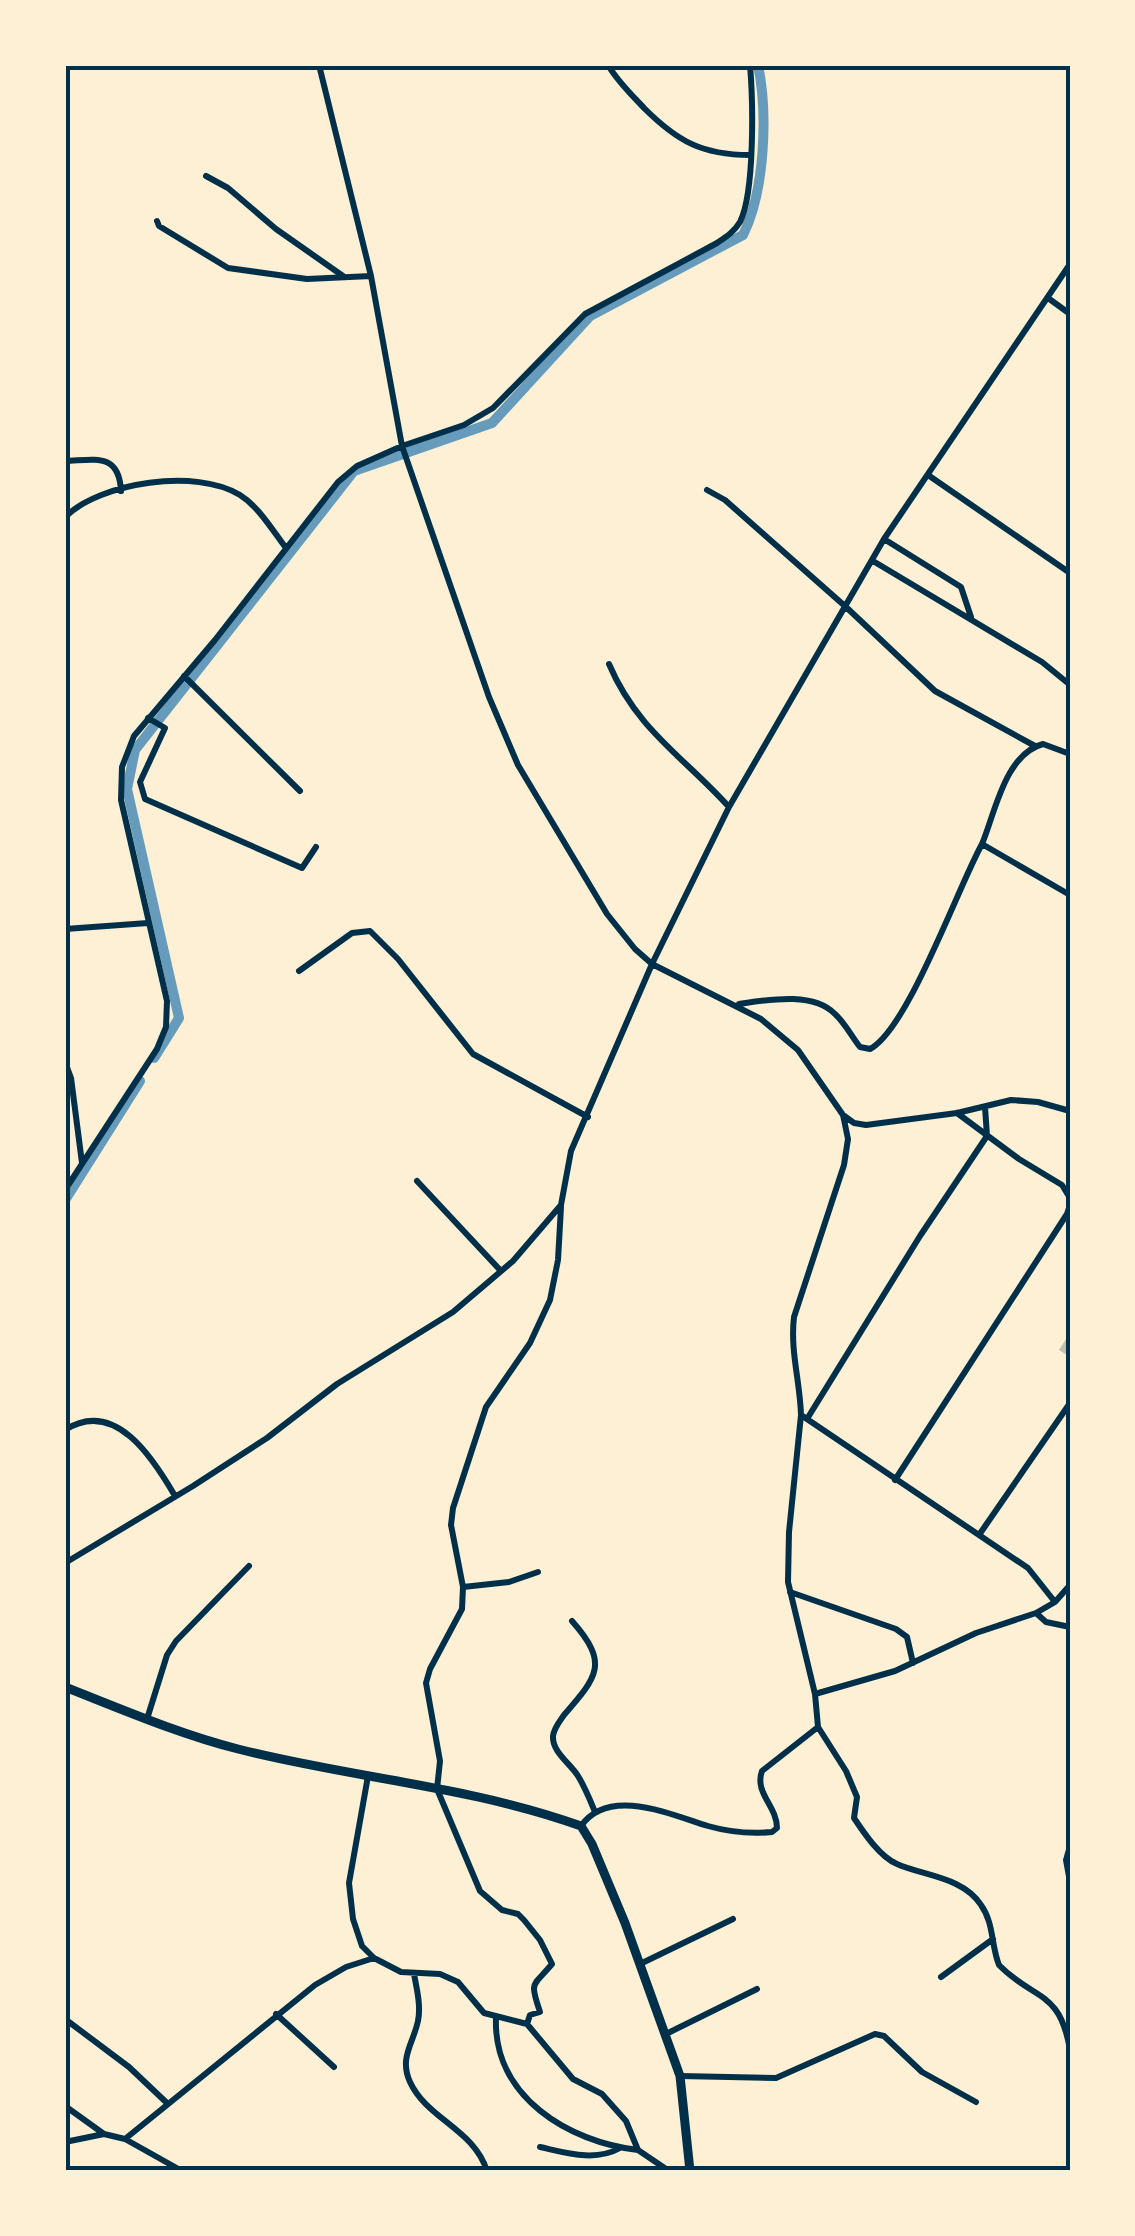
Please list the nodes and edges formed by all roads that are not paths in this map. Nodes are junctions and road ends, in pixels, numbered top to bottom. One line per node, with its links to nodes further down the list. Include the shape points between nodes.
1 (319, 65): 8 (street)
2 (608, 65): 4 (street, via 683,142)
3 (750, 65): 4 (street)
4 (750, 155): 12 (street, via 743,213 730,234 585,314 480,418)
5 (206, 176): 9 (street)
6 (157, 220): 9 (street, via 228,268)
7 (1070, 264): 10 (street)
8 (371, 276): 9 (street); 12 (street)
9 (344, 277)
10 (1048, 298): 11 (street); 14 (street)
11 (1070, 314)
12 (402, 446): 19 (street, via 349,472); 37 (street, via 518,765 608,914)
13 (65, 461): 15 (street, via 115,466)
14 (928, 476): 18 (street); 21 (street)
15 (121, 490): 17 (street, via 84,501); 19 (street, via 176,481 225,488 251,504)
16 (707, 490): 22 (street)
17 (65, 518)
18 (884, 539): 20 (street); 23 (street, via 960,587)
19 (286, 548): 25 (street)
20 (872, 561): 22 (street); 23 (street)
21 (1070, 573)
22 (846, 606): 28 (street, via 936,692); 31 (street)
23 (972, 619): 26 (street)
24 (609, 664): 31 (street, via 651,732)
25 (184, 676): 27 (street); 30 (street)
26 (1069, 684)
27 (148, 718): 33 (street, via 164,728 140,782 144,799 302,868); 35 (street, via 127,748 120,784)
28 (1035, 746): 29 (street); 32 (street, via 1006,781)
29 (1070, 754)
30 (300, 792)
31 (730, 807): 37 (street)
32 (982, 844): 34 (street); 39 (street, via 882,1042 860,1047 839,1018 808,1000)
33 (316, 847)
34 (1070, 895)
35 (148, 923): 36 (street); 47 (street, via 167,1001 166,1027)
36 (65, 929)
37 (652, 964): 39 (street); 45 (street)
38 (299, 971): 45 (street, via 352,933 370,931 473,1054)
39 (738, 1005): 44 (street, via 798,1050)
40 (65, 1062): 47 (street)
41 (984, 1107): 42 (street, via 1025,1099); 43 (street); 46 (street)
42 (1070, 1111)
43 (957, 1113): 44 (street, via 866,1125); 46 (street)
44 (842, 1115): 54 (street, via 848,1139 844,1164 791,1340)
45 (588, 1117): 51 (street, via 567,1164)
46 (987, 1136): 50 (street, via 1062,1184); 54 (street)
47 (82, 1164): 49 (street)
48 (417, 1181): 52 (street)
49 (65, 1190)
50 (1070, 1201): 56 (street, via 1068,1214)
51 (560, 1205): 52 (street); 63 (street, via 550,1300 486,1407 453,1508)
52 (501, 1271): 57 (street, via 425,1332)
53 (1070, 1403): 58 (street)
54 (804, 1417): 56 (street); 64 (street, via 789,1532)
55 (65, 1430): 57 (street, via 86,1422 120,1427)
56 (896, 1480): 58 (street)
57 (174, 1496): 59 (street)
58 (979, 1535): 65 (street, via 1028,1568)
59 (65, 1563)
60 (248, 1566): 72 (street, via 176,1641)
61 (538, 1572): 63 (street)
62 (1070, 1586): 65 (street)
63 (463, 1588): 75 (street, via 459,1618 426,1683 440,1761)
64 (790, 1592): 69 (street, via 896,1629 908,1637); 71 (street)
65 (1055, 1602): 66 (street)
66 (1036, 1613): 68 (street); 69 (street)
67 (572, 1621): 76 (street, via 592,1643 595,1669 553,1740)
68 (1070, 1627)
69 (913, 1663): 71 (street)
70 (65, 1687): 72 (main road)
71 (815, 1694): 73 (street)
72 (147, 1718): 74 (main road, via 236,1749)
73 (818, 1726): 76 (street, via 760,1774 777,1819 772,1832 736,1832 637,1807); 81 (street, via 858,1797 854,1818 863,1832 894,1863 974,1896)
74 (368, 1776): 75 (main road); 82 (street, via 350,1900 357,1936)
75 (437, 1789): 77 (main road); 90 (street, via 480,1890 524,1920 552,1964 534,1982 540,2012)
76 (595, 1812): 77 (street)
77 (580, 1826): 83 (main road)
78 (1070, 1846): 79 (street)
79 (1070, 1882)
80 (734, 1920): 83 (street)
81 (993, 1939): 85 (street); 92 (street, via 1000,1965 1054,2004)
82 (374, 1958): 84 (street); 87 (street, via 328,1975)
83 (639, 1965): 91 (main road)
84 (414, 1974): 88 (street, via 458,1982); 105 (street, via 418,2020 406,2054 409,2080 470,2140)
85 (941, 1977)
86 (757, 1989): 91 (street)
87 (276, 2014): 93 (street); 96 (street)
88 (496, 2018): 90 (street); 102 (street, via 500,2048 525,2098 570,2131)
89 (65, 2019): 96 (street)
90 (527, 2024): 103 (street, via 573,2079 602,2094 626,2122)
91 (666, 2034): 94 (main road)
92 (1070, 2050)
93 (334, 2067)
94 (680, 2076): 95 (street, via 776,2078 875,2034 922,2072); 107 (main road)
95 (976, 2102)
96 (168, 2104): 99 (street)
97 (65, 2106): 98 (street)
98 (104, 2134): 99 (street); 100 (street)
99 (125, 2139): 104 (street)
100 (65, 2142)
101 (540, 2146): 102 (street, via 589,2156)
102 (621, 2148): 103 (street)
103 (638, 2150): 106 (street)
104 (182, 2171)
105 (487, 2171)
106 (668, 2171)
107 (690, 2171)

